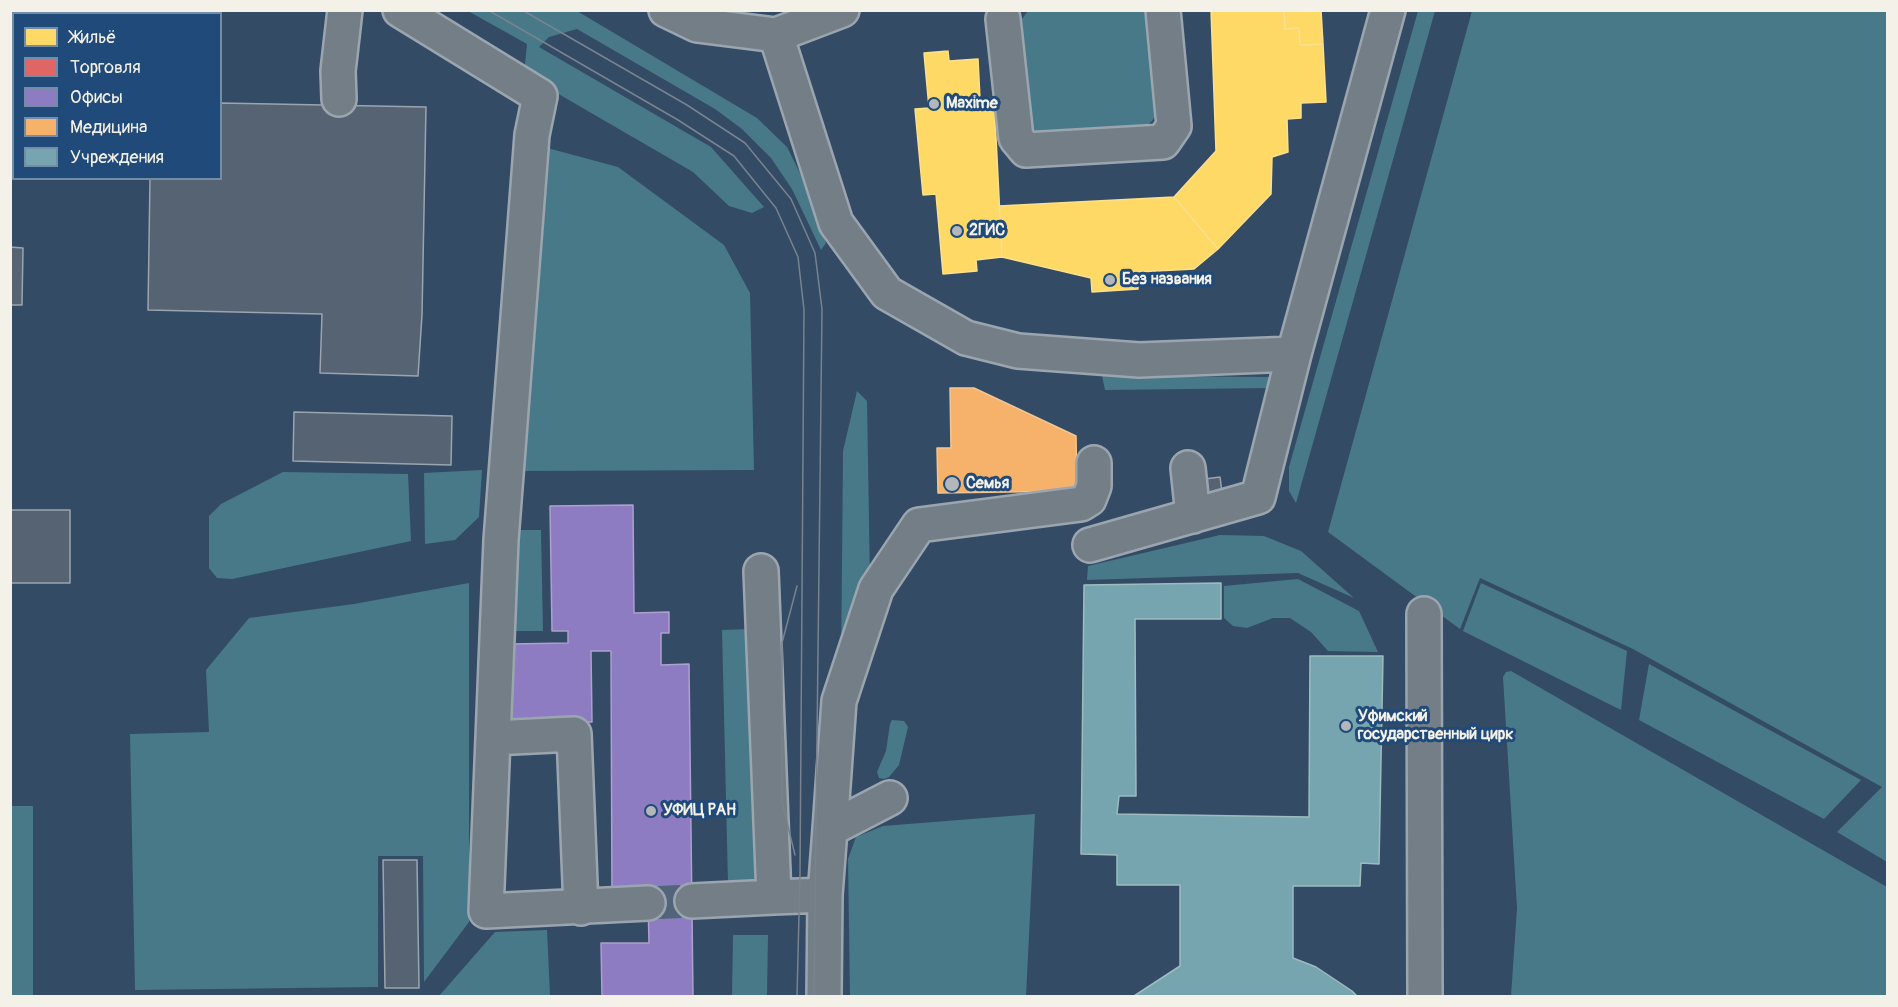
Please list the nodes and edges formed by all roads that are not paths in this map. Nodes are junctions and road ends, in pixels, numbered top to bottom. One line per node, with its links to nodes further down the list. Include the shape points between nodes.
1 (345, 10): 9 (lane)
2 (400, 10): 17 (lane, via 540,96 532,135 501,540)
3 (666, 10): 8 (lane, via 697,25)
4 (842, 10): 8 (lane)
5 (1163, 10): 7 (lane, via 1173,126 1163,142 1026,150 1016,138)
6 (1388, 10): 10 (lane)
7 (1000, 13)
8 (776, 35): 10 (lane, via 836,223 887,293 966,338 1018,351 1140,360)
9 (339, 99)
10 (1294, 354): 13 (lane, via 1258,497)
11 (1094, 464): 19 (lane, via 1094,486 1089,499 1081,504 919,525 876,589 839,700)
12 (1188, 468): 13 (lane)
13 (1193, 516): 14 (lane)
14 (1090, 545)
15 (761, 571): 21 (lane)
16 (1424, 614): 26 (lane)
17 (493, 738): 24 (lane, via 574,734); 24 (lane, via 486,911)
18 (890, 798): 19 (lane)
19 (830, 829): 20 (lane)
20 (825, 895): 21 (lane); 25 (lane)
21 (774, 897): 22 (lane)
22 (692, 901)
23 (648, 903): 24 (lane)
24 (581, 908)
25 (824, 996)
26 (1425, 996)

